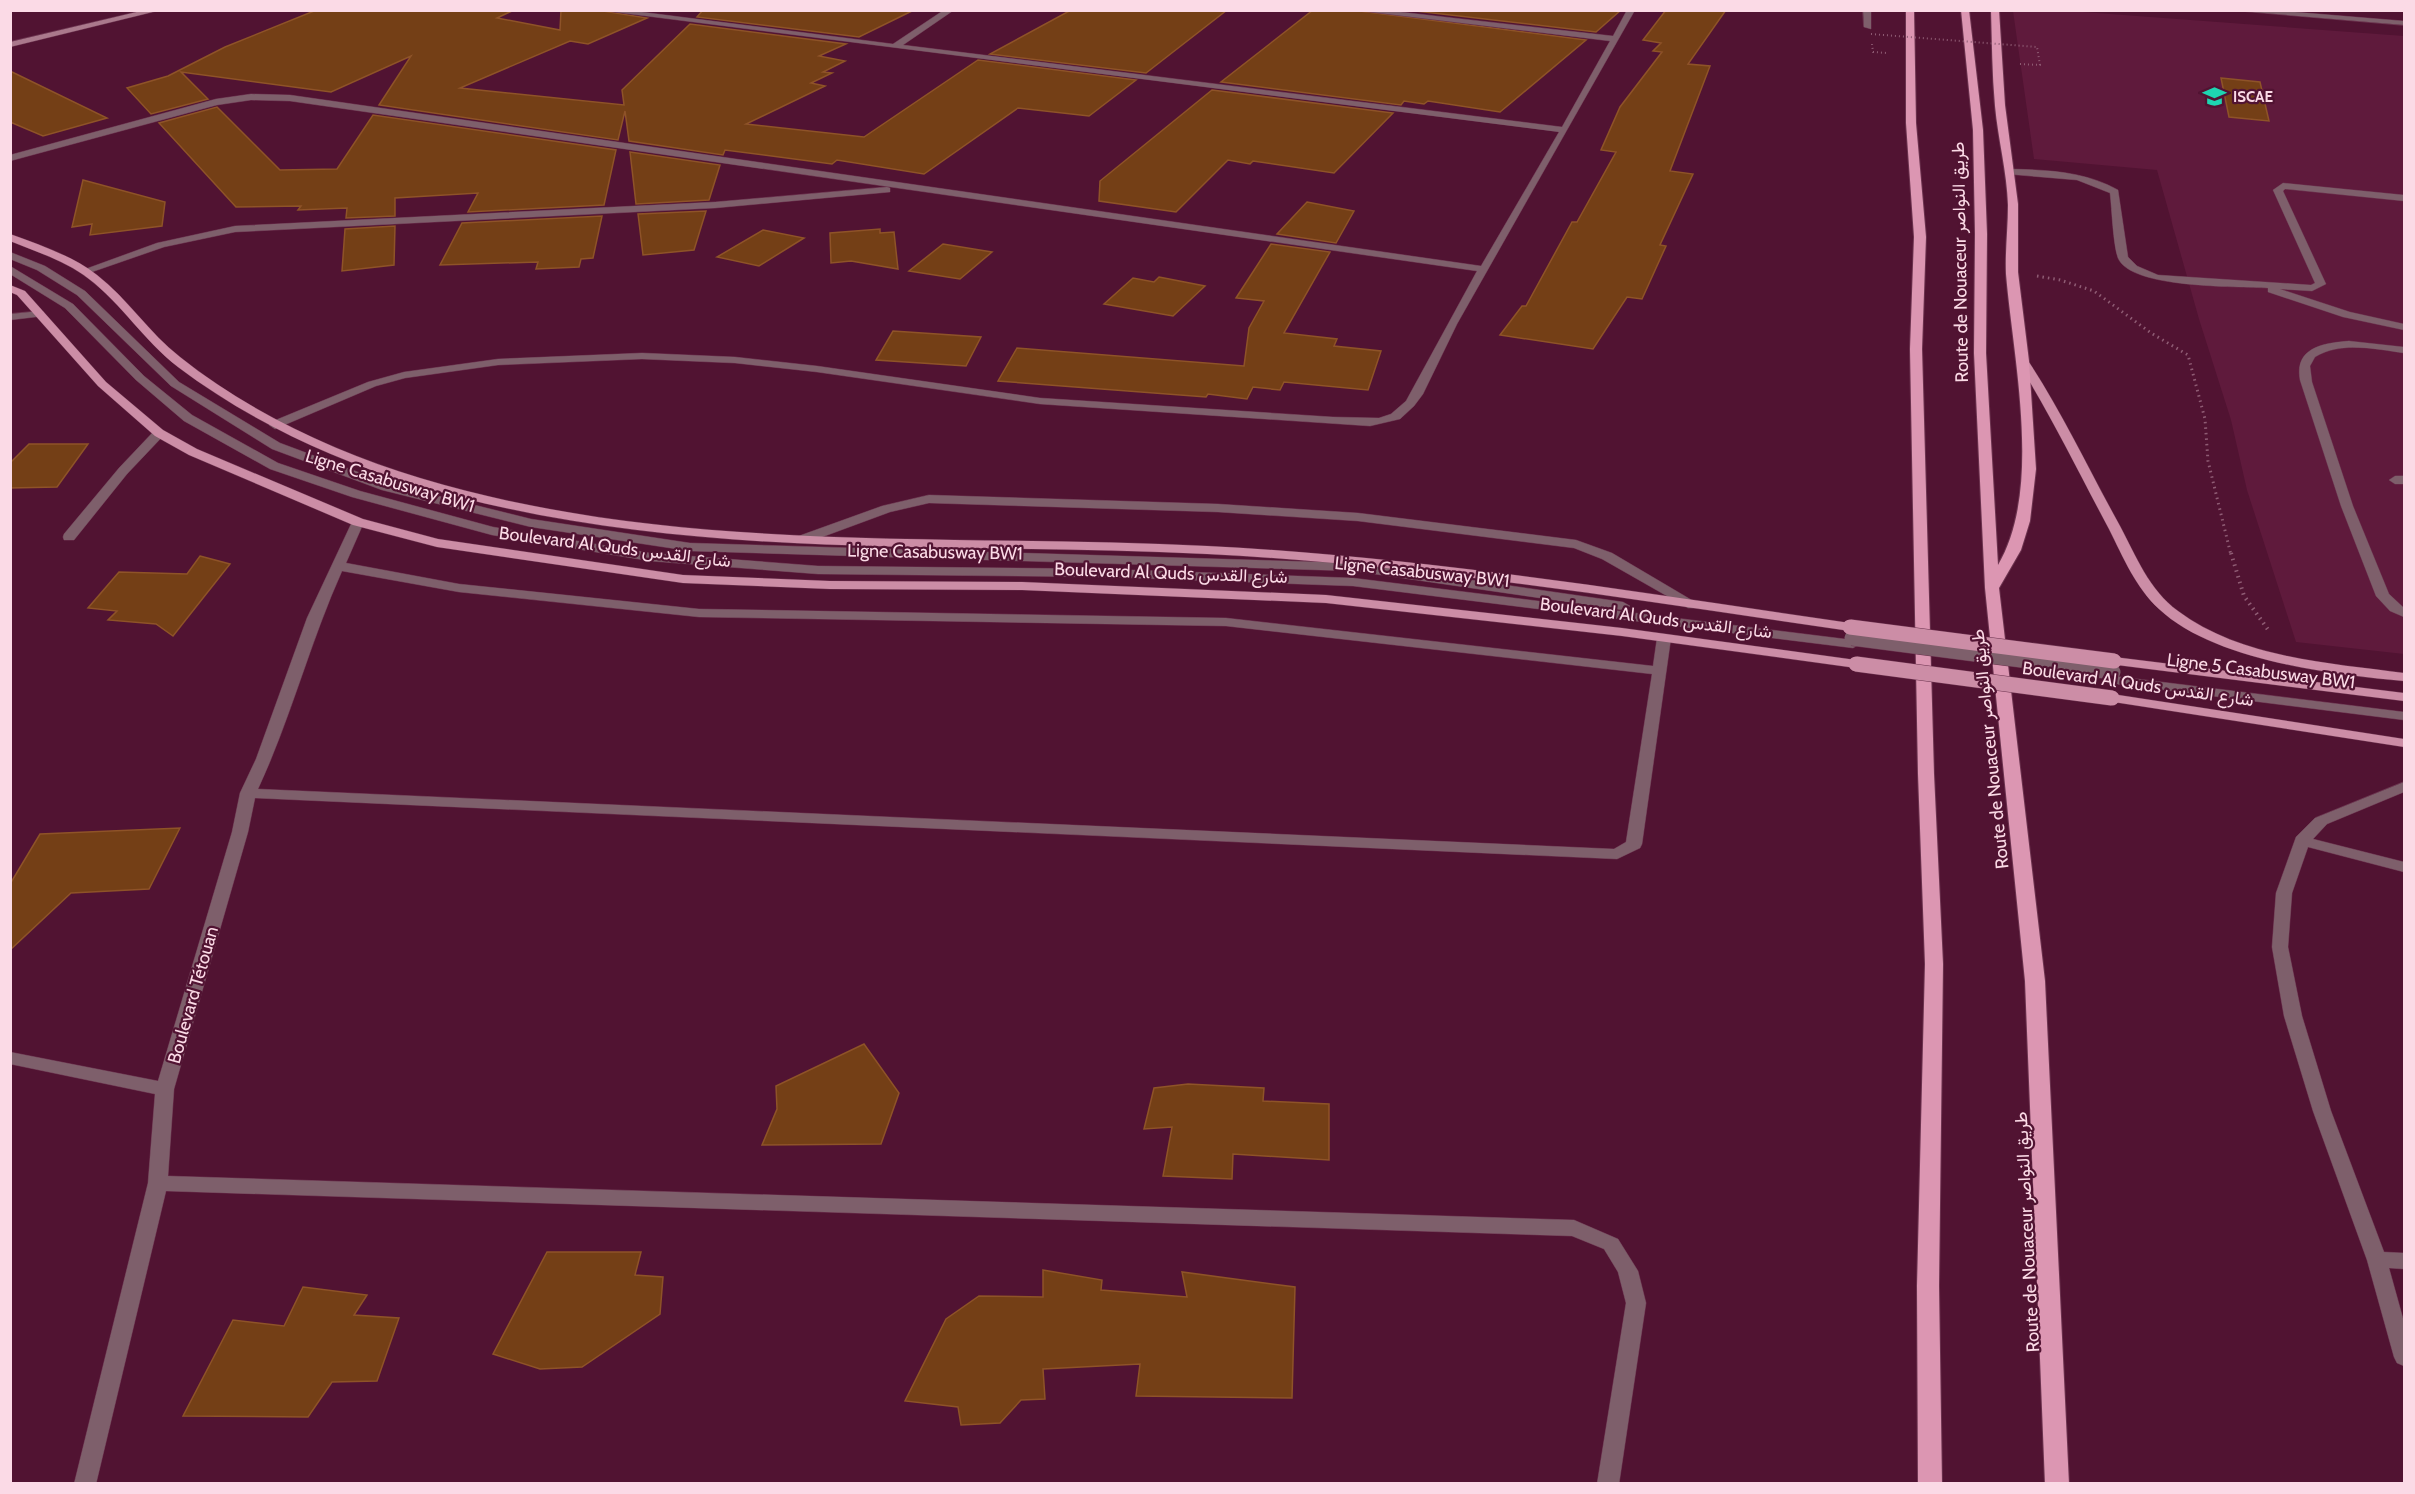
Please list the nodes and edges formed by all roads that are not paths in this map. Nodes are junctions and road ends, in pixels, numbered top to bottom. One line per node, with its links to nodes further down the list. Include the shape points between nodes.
1 (157, 10): 14 (main road)
2 (603, 10): 15 (street)
3 (950, 10): 15 (street)
4 (1358, 10): 13 (street)
5 (1631, 10): 13 (street)
6 (1867, 10): 12 (street)
7 (1910, 10): 63 (highway, via 1911,123 1920,237 1916,348 1934,964 1928,1286)
8 (1965, 10): 39 (highway, Route de Nouaceur طريق النواصر, via 1978,130 1980,353)
9 (1995, 10): 18 (highway, via 2000,105)
10 (2232, 10): 11 (street)
11 (2404, 23)
12 (1870, 31)
13 (1615, 39): 16 (street)
14 (10, 45)
15 (894, 47): 16 (street)
16 (1564, 130): 24 (street)
17 (10, 158): 19 (street, via 216,102 272,97)
18 (2009, 172): 26 (street, via 2076,177 2115,192 2123,257 2144,274); 32 (highway, via 2013,204 2012,273)
19 (914, 188): 24 (street); 25 (street, via 725,204 235,229 161,245)
20 (2404, 198): 26 (street, via 2283,186 2278,190 2321,284 2312,288)
21 (10, 237): 25 (main road, Boulevard Al Quds شارع القدس)
22 (10, 255): 42 (street, Ligne Casabusway BW1, via 41,268 81,293 174,384 276,446 386,487 531,523 690,547 1354,567)
23 (10, 269): 42 (street, Ligne Casabusway BW1, via 69,306 140,378 188,418 274,466 356,494 492,531 650,557 818,570 1106,573 1353,582)
24 (1483, 269): 33 (street, via 1416,396 1391,420 1369,423 1040,401 817,369 642,356 498,362 404,375 372,384)
25 (85, 271): 33 (main road, Boulevard Al Quds شارع القدس, via 178,361)
26 (2258, 284): 30 (street, via 2347,315)
27 (10, 288): 28 (main road, Boulevard Al Quds شارع القدس, via 21,293)
28 (40, 314): 29 (street); 34 (main road, Boulevard Al Quds شارع القدس, via 102,384)
29 (10, 317)
30 (2404, 327)
31 (2404, 350): 41 (street, via 2326,346 2312,352 2304,365 2306,382 2347,506 2383,596)
32 (2023, 362): 39 (highway, via 2027,494 2014,550); 46 (main road, via 2051,406 2138,572 2152,594 2174,615 2203,631 2263,654)
33 (275, 425): 37 (main road, Boulevard Al Quds شارع القدس, via 419,482 525,508 623,524)
34 (159, 433): 35 (main road, Boulevard Al Quds شارع القدس, via 193,452); 36 (street)
35 (358, 522): 38 (street, Boulevard Tétouan); 43 (main road, Boulevard Al Quds شارع القدس, via 437,543 683,579 1326,599)
36 (69, 537)
37 (801, 540): 40 (main road, Boulevard Al Quds شارع القدس, via 1209,550 1364,562); 40 (street, via 893,507 928,500 1218,508 1358,517 1576,544 1607,556)
38 (338, 566): 44 (street, via 459,588 699,613 1226,622); 52 (street, Boulevard Tétouan, via 314,618)
39 (1992, 588): 64 (highway, Route de Nouaceur طريق النواصر, via 2035,981)
40 (1693, 605): 42 (main road, Boulevard Al Quds شارع القدس)
41 (2404, 613)
42 (1852, 636): 45 (street, Ligne Casabusway BW1)
43 (1664, 638): 44 (street); 50 (main road, Boulevard Al Quds شارع القدس, bridge)
44 (1659, 671): 52 (street, via 1634,844 1617,854)
45 (2113, 671): 47 (main road, Boulevard Al Quds شارع القدس); 48 (street, Ligne 5 Casabusway BW1); 49 (street, Ligne 5 Casabusway BW1)
46 (2404, 677)
47 (2404, 697)
48 (2404, 709)
49 (2404, 716)
50 (2404, 743)
51 (2404, 787): 53 (street, via 2321,821)
52 (248, 794): 56 (street, Boulevard Tétouan)
53 (2302, 842): 54 (street); 58 (street, via 2284,893 2280,947 2293,1016 2322,1111)
54 (2404, 867)
55 (10, 1058): 56 (street)
56 (165, 1089): 57 (street, Boulevard Tétouan)
57 (158, 1183): 61 (street, Boulevard Tétouan); 62 (street, via 1574,1228 1611,1244 1628,1271 1636,1303)
58 (2377, 1260): 59 (street); 60 (street)
59 (2404, 1261)
60 (2404, 1357)
61 (85, 1484)
62 (1608, 1484)
63 (1930, 1484)
64 (2057, 1484)

